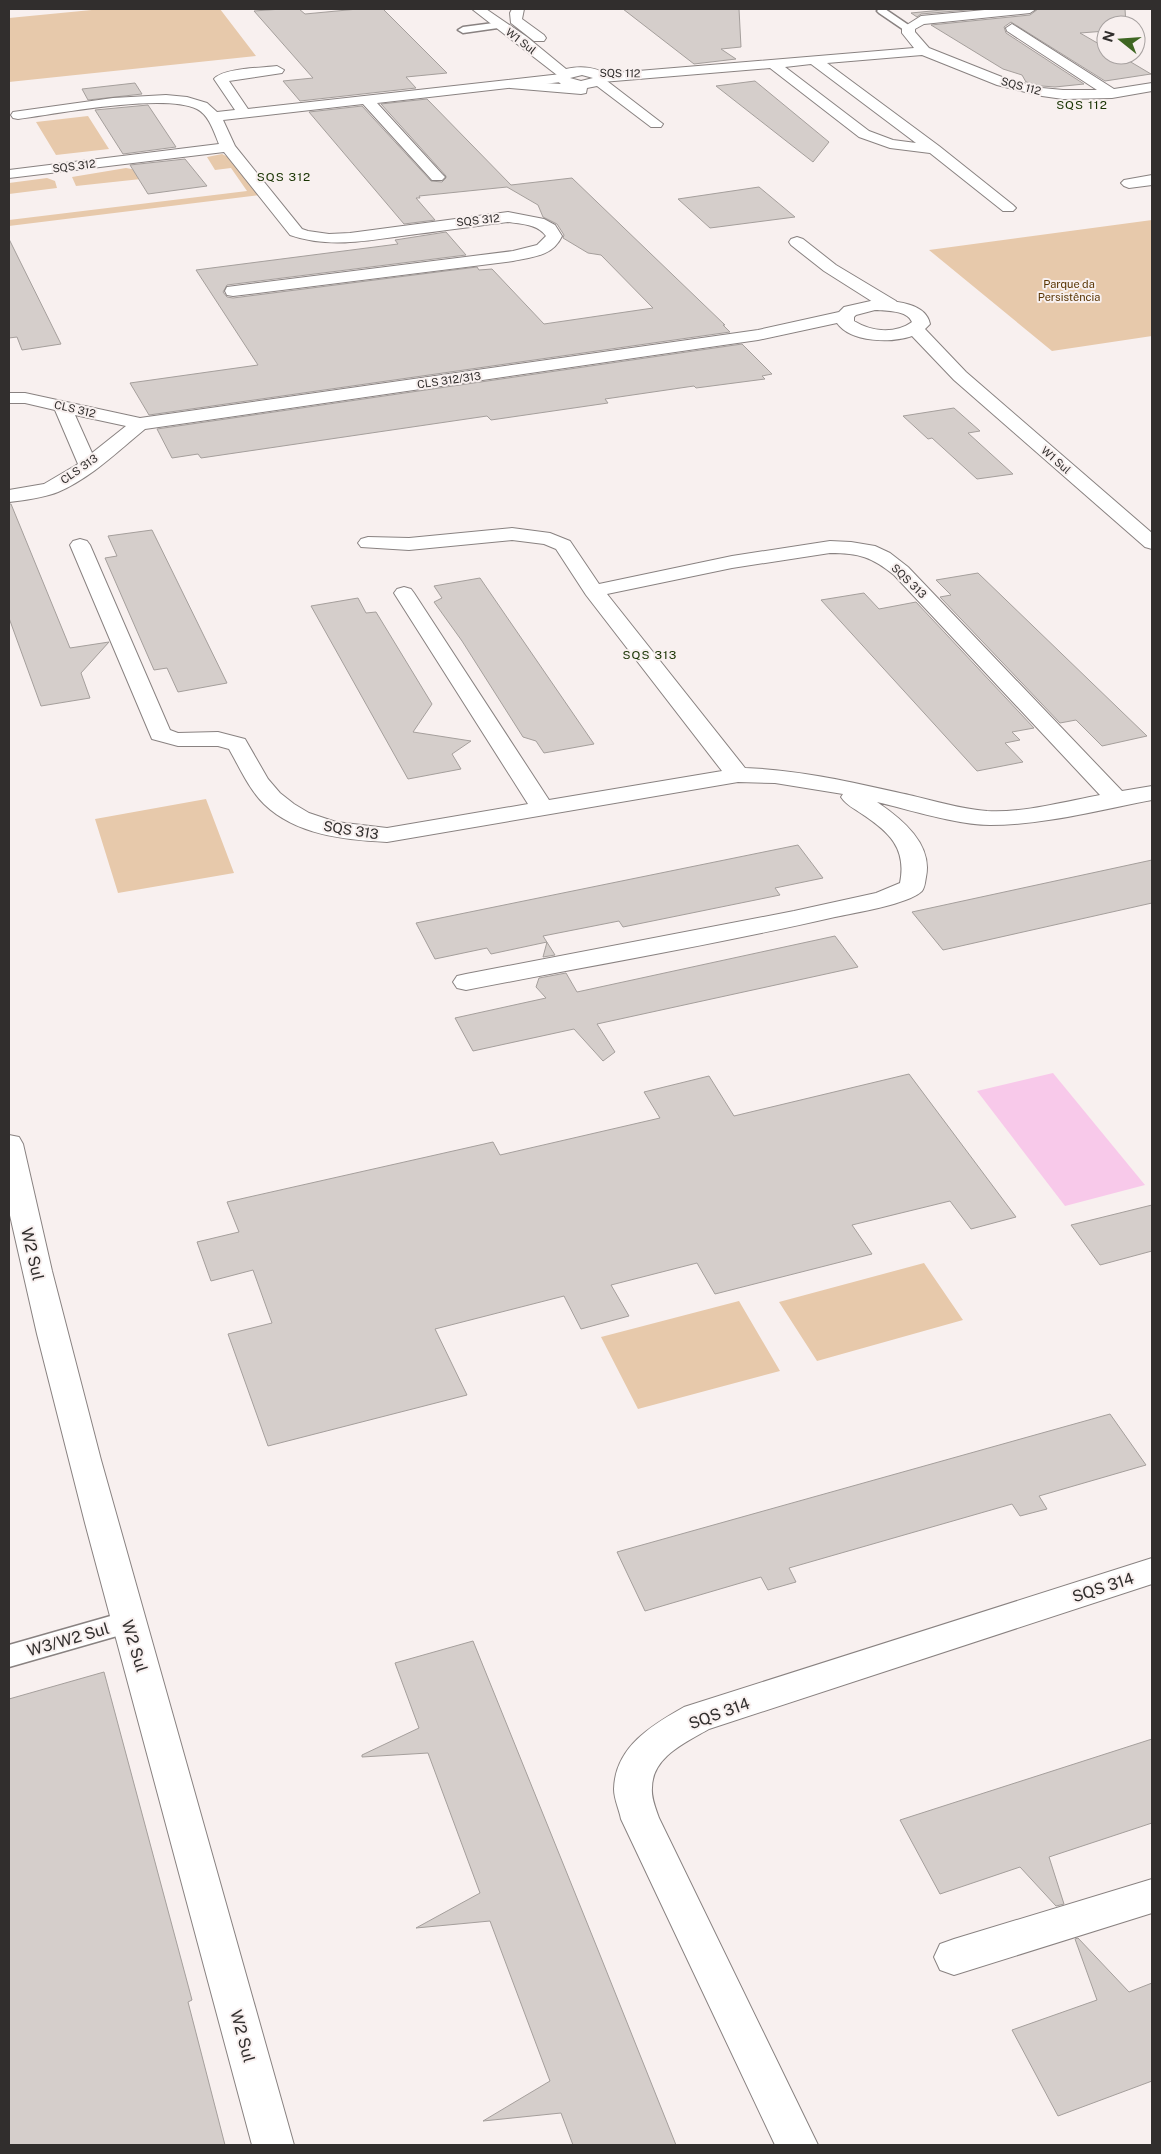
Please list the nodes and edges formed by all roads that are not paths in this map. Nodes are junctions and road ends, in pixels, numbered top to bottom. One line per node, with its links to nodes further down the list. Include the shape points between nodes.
1 (478, 9): 7 (street, W1 Sul)
2 (488, 9): 3 (street)
3 (502, 9)
4 (518, 9): 11 (street, W1 Sul, via 516,20)
5 (1030, 9): 8 (street, via 921,20)
6 (882, 11): 8 (lane)
7 (501, 25): 10 (lane); 17 (street, W1 Sul)
8 (908, 28): 12 (street, SQS 112)
9 (1012, 28): 20 (street)
10 (463, 30)
11 (557, 51)
12 (924, 51): 13 (street, SQS 112); 20 (street, SQS 112, via 966,70 1022,89 1082,95)
13 (815, 61): 15 (street, SQS 112); 27 (street)
14 (570, 62): 17 (street, W1 Sul)
15 (773, 64): 17 (street, SQS 112); 27 (street, via 864,134 890,144)
16 (277, 70): 22 (street, via 221,79)
17 (580, 78): 18 (street); 18 (street); 18 (street); 25 (street, W1 Sul, via 623,100)
18 (514, 84): 21 (street)
19 (1152, 87): 20 (street, SQS 112)
20 (1112, 94)
21 (366, 100): 22 (street); 29 (street)
22 (244, 113): 24 (street)
23 (18, 115): 24 (street, via 151,99 203,106)
24 (214, 116): 26 (street, SQS 312)
25 (656, 124)
26 (228, 147): 28 (street, SQS 312); 35 (street, SQS 312, via 296,232 310,237 350,238 508,217 538,222 549,228 554,236 552,244 541,250 513,256)
27 (934, 149): 32 (street)
28 (9, 174)
29 (437, 177)
30 (1152, 180): 31 (street)
31 (1130, 183)
32 (1008, 208)
33 (797, 242): 34 (street)
34 (830, 268): 36 (street); 37 (street)
35 (233, 290)
36 (890, 306): 37 (street, CLS 312/313, via 868,306); 38 (street, via 904,308 920,318 921,324)
37 (848, 314): 39 (street, W1 Sul, via 846,322 853,328); 40 (street, CLS 312/313)
38 (915, 329): 39 (street, CLS 312/313, via 906,333); 41 (street, W1 Sul)
39 (873, 334): 40 (street, CLS 312/313); 41 (street, W1 Sul)
40 (758, 335): 44 (street, CLS 312/313)
41 (960, 376): 48 (street, W1 Sul)
42 (9, 398): 43 (street, CLS 312)
43 (62, 406): 44 (street, CLS 312); 45 (street)
44 (140, 424): 45 (street, CLS 313)
45 (88, 464): 46 (street, CLS 313, via 50,488)
46 (9, 496)
47 (368, 543): 50 (street, via 409,544 512,534 550,539 563,545)
48 (1152, 543)
49 (80, 545): 56 (street, SQS 313, via 160,734 173,738 221,739 237,744 260,785 280,805 308,821 352,833 387,835)
50 (593, 591): 52 (street); 55 (street, SQS 313, via 732,560 822,547 842,547 883,556 901,571)
51 (404, 593): 56 (street)
52 (738, 774): 53 (street, SQS 313); 56 (street, SQS 313)
53 (837, 786): 55 (street, SQS 313, via 988,818 1024,816); 57 (street, SQS 313, via 901,831 916,863 917,874 912,887 884,899 794,919)
54 (1152, 793): 55 (street, SQS 313)
55 (1117, 800)
56 (543, 809)
57 (466, 982)
58 (9, 1144): 59 (street, W2 Sul)
59 (12, 1177): 61 (street, W2 Sul)
60 (1152, 1572): 66 (street, SQS 314, via 697,1718 651,1747 637,1765 633,1789 640,1819)
61 (128, 1622): 62 (lane, W3/W2 Sul); 65 (street, W2 Sul)
62 (9, 1656)
63 (1152, 1896): 64 (street)
64 (954, 1957)
65 (273, 2145)
66 (797, 2145)

